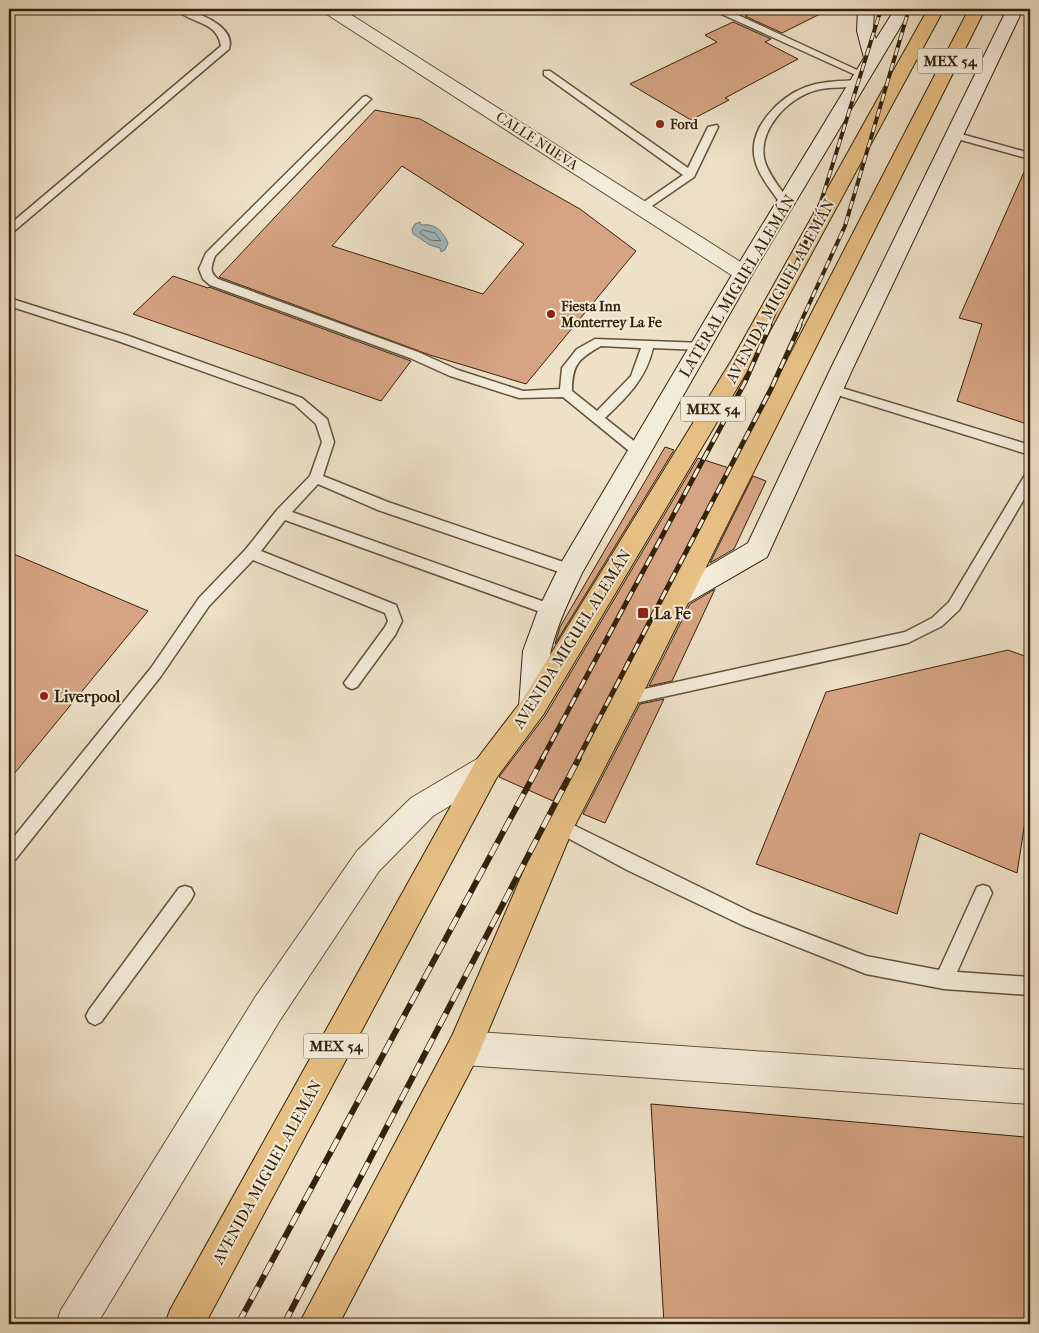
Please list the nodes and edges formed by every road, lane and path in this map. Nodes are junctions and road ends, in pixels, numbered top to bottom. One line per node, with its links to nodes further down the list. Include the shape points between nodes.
1 (180, 9): 18 (lane, via 219,29 226,38 226,47)
2 (331, 9): 17 (street, CALLE NUEVA)
3 (866, 9): 9 (street)
4 (903, 9): 9 (street, LATERAL MIGUEL ALEMÁN)
5 (936, 9): 37 (highway, AVENIDA MIGUEL ALEMÁN / MEX 54, via 744,358)
6 (977, 9): 33 (highway, MEX 54)
7 (1015, 9): 13 (street)
8 (720, 10): 9 (lane)
9 (865, 72): 16 (street, LATERAL MIGUEL ALEMÁN); 16 (lane, via 810,89 788,101 765,127 759,141 759,159)
10 (547, 74): 15 (lane)
11 (366, 99): 24 (lane, via 210,255 205,269 207,276 214,282 414,355 454,373 523,395)
12 (713, 127): 15 (lane)
13 (954, 135): 14 (lane); 23 (street)
14 (1030, 156)
15 (690, 175): 17 (lane)
16 (786, 204): 19 (street, LATERAL MIGUEL ALEMÁN)
17 (642, 208): 19 (street, CALLE NUEVA)
18 (9, 230)
19 (743, 273): 22 (street, LATERAL MIGUEL ALEMÁN)
20 (9, 302): 28 (lane, via 122,338 298,401 322,422 327,434 328,442)
21 (648, 344): 22 (lane); 24 (lane, via 599,342 580,352 566,371); 25 (lane, via 644,366 638,376)
22 (700, 346): 27 (street, LATERAL MIGUEL ALEMÁN)
23 (832, 389): 26 (lane); 33 (street, via 758,550)
24 (566, 393): 25 (lane)
25 (597, 418): 27 (lane)
26 (1030, 450)
27 (639, 452): 32 (street, LATERAL MIGUEL ALEMÁN)
28 (316, 478): 30 (lane); 32 (lane, via 383,506)
29 (1030, 478): 36 (lane, via 954,606 929,626 908,637)
30 (282, 514): 31 (lane); 34 (lane)
31 (252, 553): 35 (lane, via 391,609 395,621 390,631); 40 (lane, via 204,602 156,672)
32 (570, 570): 34 (street, LATERAL MIGUEL ALEMÁN)
33 (677, 597): 36 (highway, MEX 54)
34 (551, 610): 37 (street, LATERAL MIGUEL ALEMÁN, via 537,651)
35 (352, 683)
36 (626, 699): 39 (highway, MEX 54)
37 (532, 707): 38 (highway, AVENIDA MIGUEL ALEMÁN / MEX 54)
38 (487, 768): 48 (street, via 422,807 368,861 268,1008); 49 (highway, AVENIDA MIGUEL ALEMÁN / MEX 54)
39 (559, 825): 43 (lane, via 748,919 866,965); 46 (highway, MEX 54)
40 (9, 856)
41 (984, 893): 43 (lane)
42 (185, 894): 45 (lane)
43 (944, 980): 44 (lane)
44 (1030, 986)
45 (96, 1016)
46 (464, 1048): 47 (street); 50 (highway, MEX 54)
47 (1030, 1087)
48 (75, 1324)
49 (184, 1324)
50 (318, 1324)

